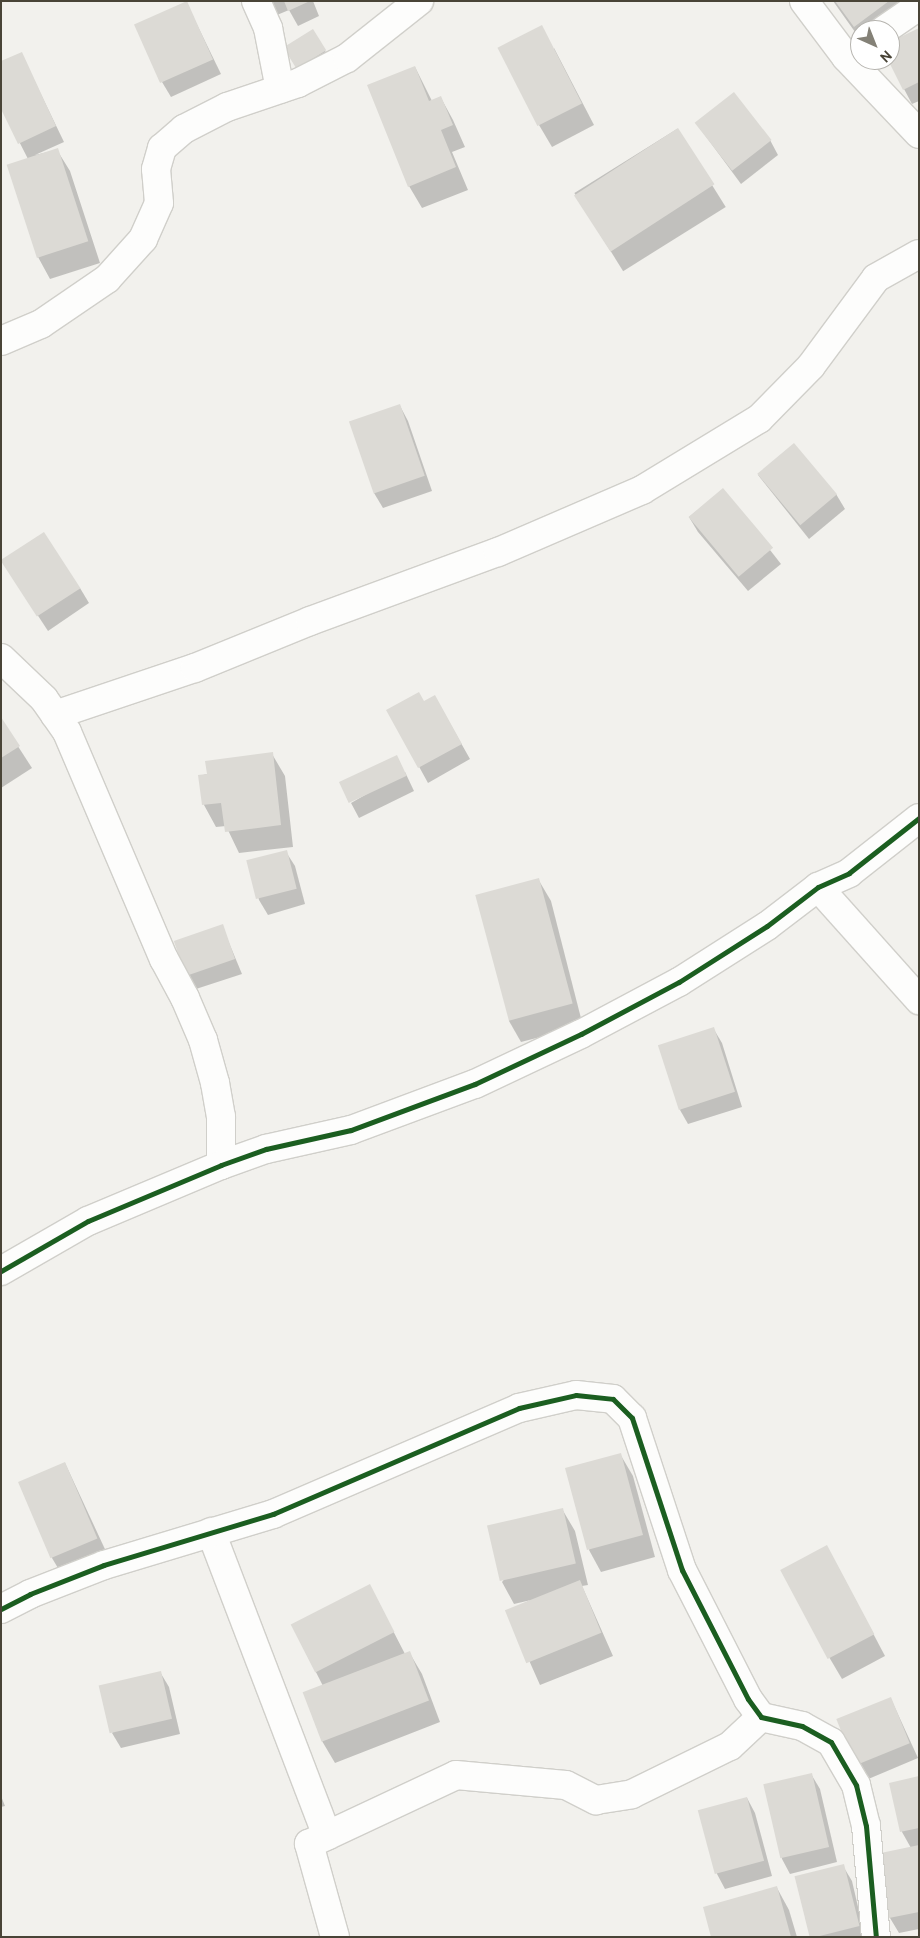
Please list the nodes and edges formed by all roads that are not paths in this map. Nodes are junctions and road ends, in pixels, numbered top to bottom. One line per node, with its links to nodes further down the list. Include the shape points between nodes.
1 (256, 1): 8 (street, via 268,28)
2 (419, 1): 8 (street, via 347,58)
3 (804, 1): 6 (street)
4 (919, 6): 5 (street)
5 (899, 20)
6 (850, 49)
7 (867, 70): 9 (street)
8 (280, 89): 11 (street, via 227,106 184,129 162,148 156,170 159,203 143,239 107,279 41,324)
9 (919, 134)
10 (919, 254): 13 (street, via 876,278 811,366 759,419 642,490 498,552 310,621 195,668)
11 (1, 341)
12 (1, 658): 13 (street, via 44,699)
13 (55, 715): 17 (street, via 67,732 164,959 203,1040 221,1117)
14 (919, 818): 15 (street, via 849,873)
15 (818, 887): 16 (street); 17 (street, via 767,926 679,982 581,1034 475,1084 351,1130 266,1149)
16 (919, 1000)
17 (221, 1165): 18 (street, via 88,1221)
18 (1, 1271)
19 (211, 1532): 20 (street, via 104,1565); 21 (street, via 273,1514 519,1408 576,1395 613,1399 632,1418 682,1570 748,1700); 22 (street)
20 (1, 1609)
21 (761, 1717): 22 (street, via 730,1746 632,1794 596,1800 566,1785 456,1775); 24 (street, via 802,1726 831,1742 856,1785 866,1826)
22 (328, 1836): 23 (street, via 309,1844)
23 (335, 1937)
24 (876, 1937)

